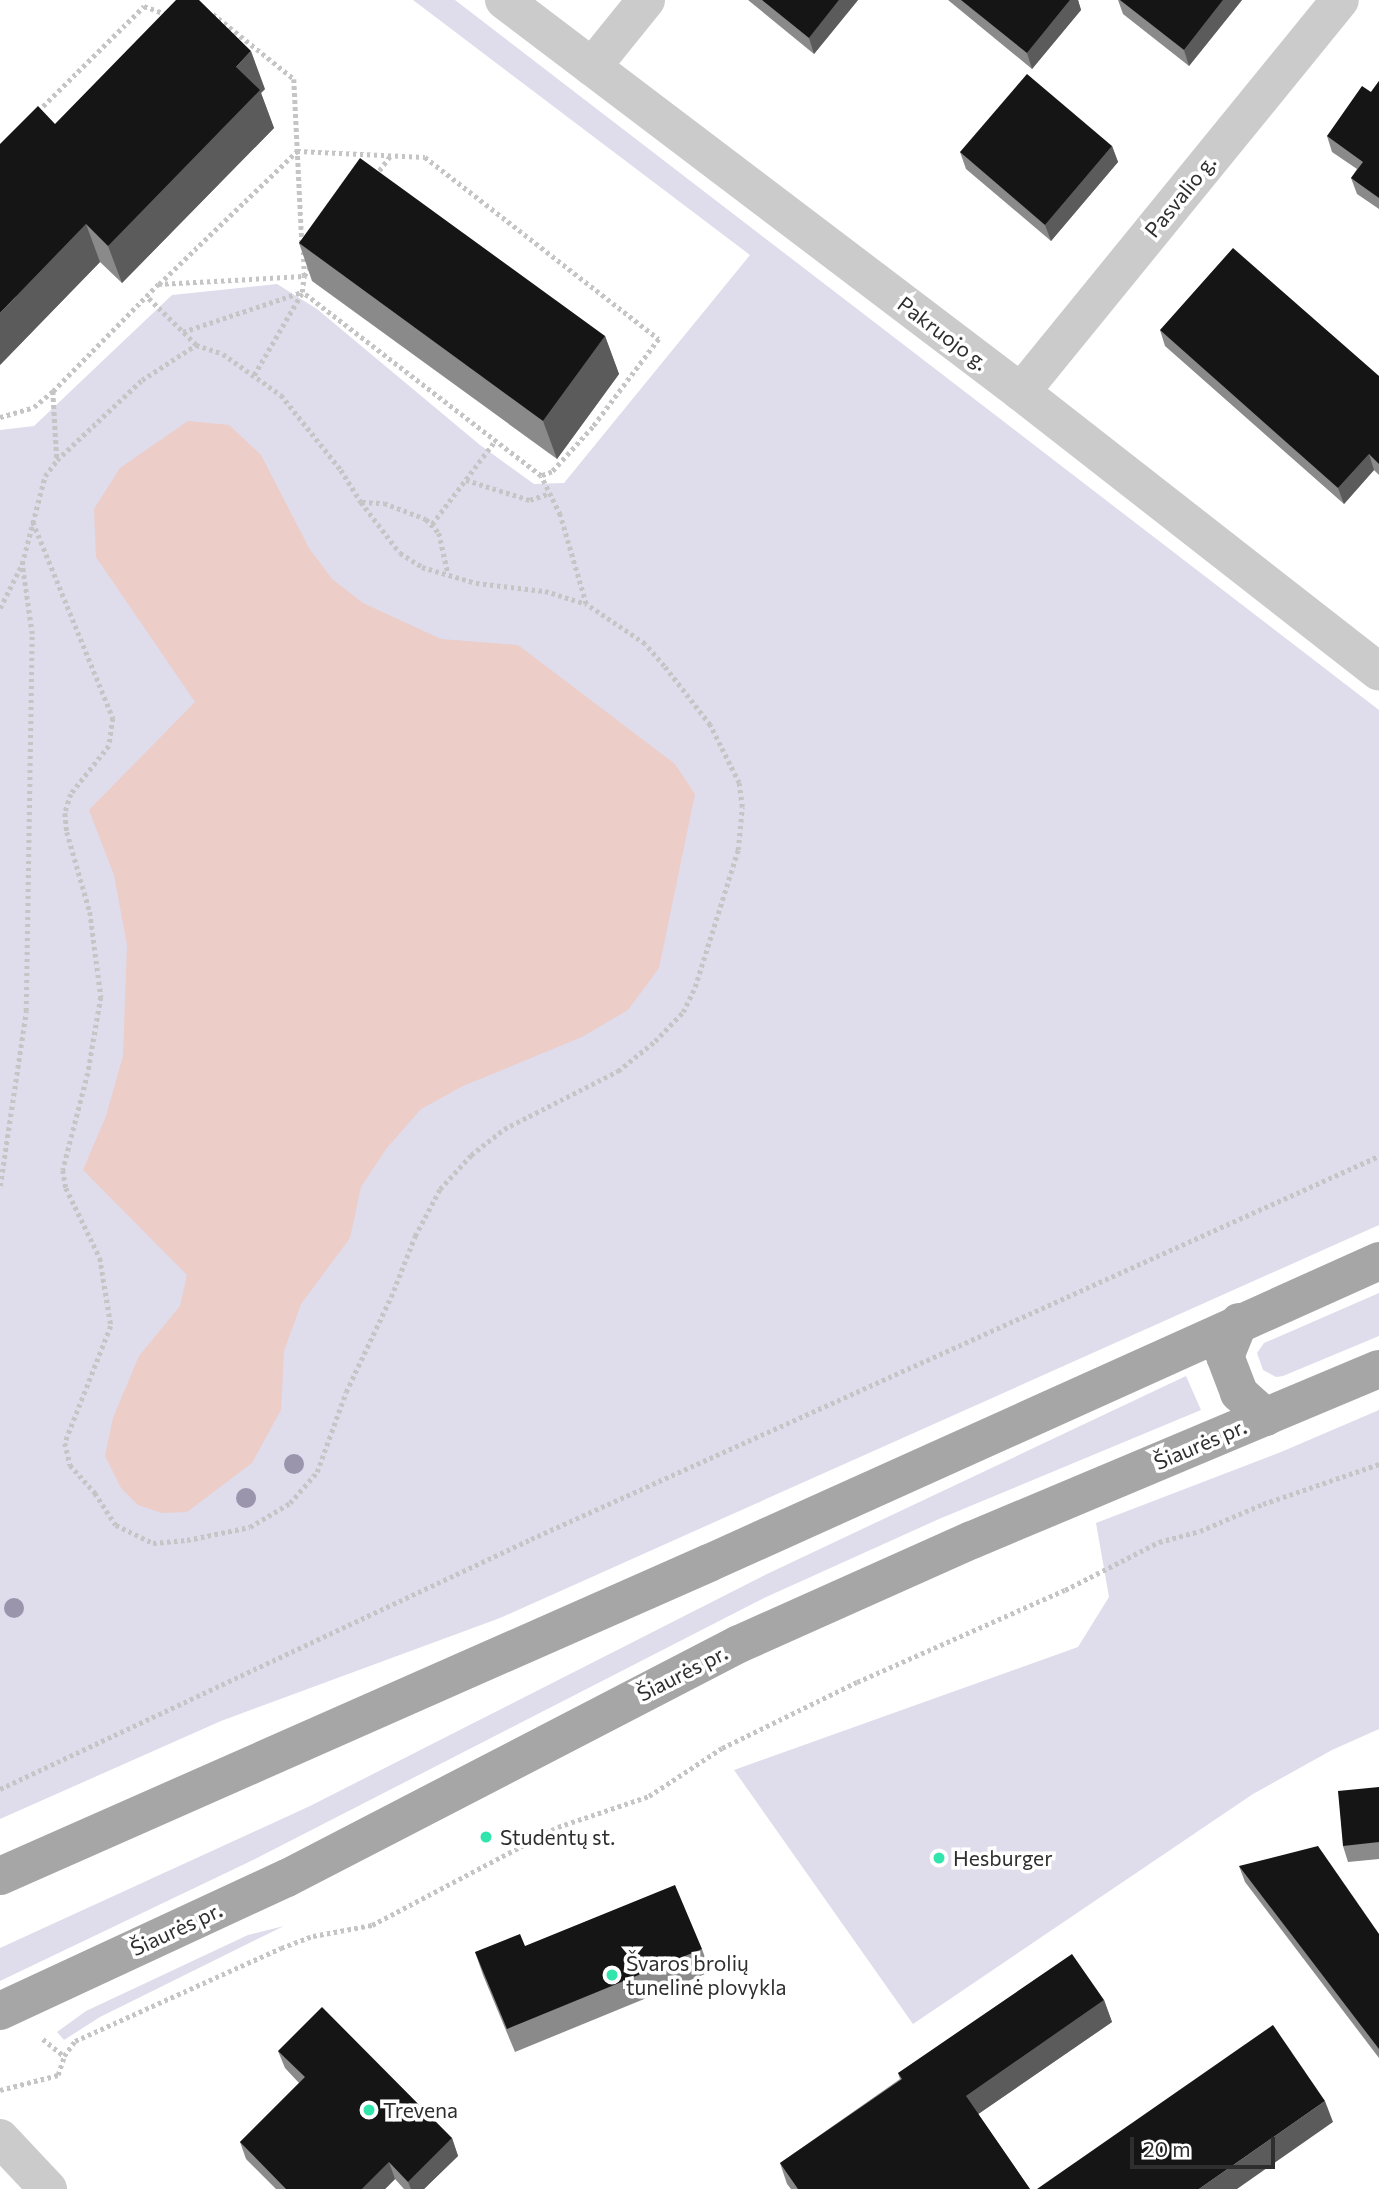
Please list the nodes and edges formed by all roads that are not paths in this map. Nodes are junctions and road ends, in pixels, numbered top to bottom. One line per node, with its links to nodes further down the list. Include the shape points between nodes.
1 (504, 0): 4 (street, Pakruojo g.)
2 (646, 0): 4 (street)
3 (1340, 0): 5 (street, Pasvalio g.)
4 (592, 67): 5 (street, Pakruojo g.)
5 (1021, 392): 6 (street, Pakruojo g.)
6 (1379, 672)
7 (1379, 1261): 8 (main road)
8 (1239, 1322): 10 (main road, via 1224,1356 1239,1393); 11 (main road, via 709,1563)
9 (1379, 1369): 10 (main road, Šiaurės pr.)
10 (1266, 1417): 12 (main road, Šiaurės pr., via 739,1644 287,1878)
11 (0, 1876)
12 (0, 2011)
13 (0, 2138): 14 (street)
14 (48, 2189)

